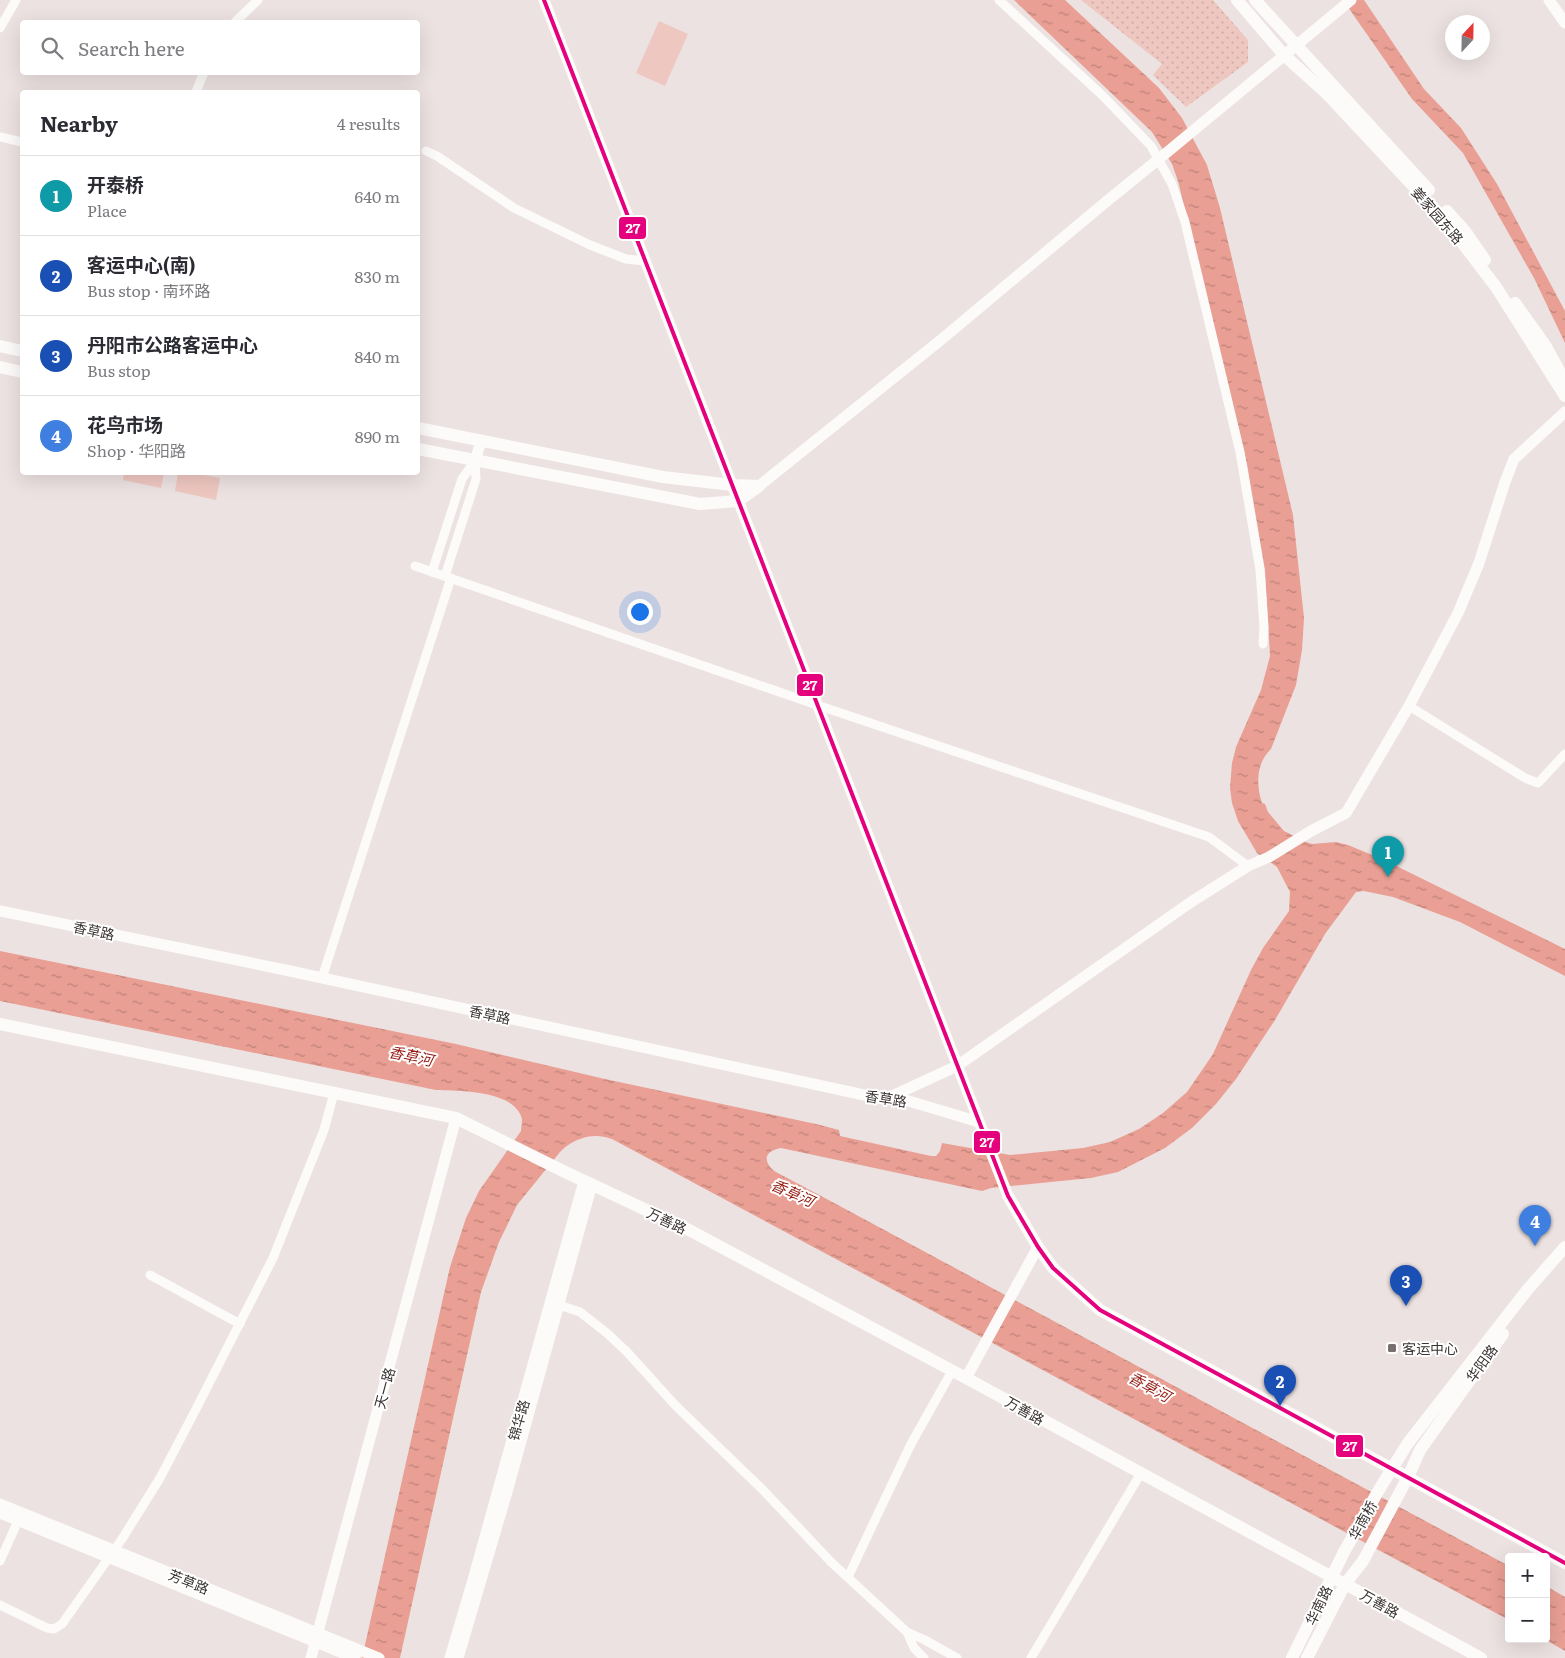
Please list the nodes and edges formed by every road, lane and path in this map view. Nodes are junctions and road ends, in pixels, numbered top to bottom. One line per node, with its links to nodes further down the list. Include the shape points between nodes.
1 (16, 0): 11 (street)
2 (258, 0): 9 (street)
3 (544, 0): 20 (street)
4 (999, 0): 19 (street, via 1103,96)
5 (1237, 0): 13 (main road, 姜家园东路)
6 (1255, 0): 12 (main road, 姜家园东路)
7 (1352, 0): 12 (street)
8 (1549, 0): 10 (street)
9 (237, 20)
10 (1565, 23)
11 (0, 28)
12 (1295, 46): 13 (street); 25 (main road, 姜家园东路, via 1465,231 1545,346)
13 (1284, 55): 19 (street); 26 (main road, 姜家园东路, via 1326,93 1444,219 1496,287)
14 (203, 75): 15 (street)
15 (197, 90)
16 (0, 137): 17 (street)
17 (20, 142)
18 (426, 150): 20 (street, via 514,208 590,245 626,259)
19 (1162, 157): 33 (street); 38 (street, via 1185,222 1240,452 1260,570)
20 (645, 261): 32 (street)
21 (0, 346): 22 (main road)
22 (20, 351)
23 (0, 367): 24 (main road)
24 (20, 372)
25 (1565, 381)
26 (1565, 396)
27 (1565, 412): 40 (street, via 1514,459 1479,563 1458,612)
28 (420, 428): 29 (main road)
29 (481, 441): 31 (street); 32 (main road, via 663,477)
30 (420, 449): 31 (main road)
31 (476, 461): 34 (main road, via 700,504); 36 (street, via 462,479); 37 (street, via 476,479)
32 (732, 485): 33 (main road); 34 (street)
33 (758, 486): 34 (main road)
34 (738, 501): 39 (street)
35 (414, 566): 36 (street)
36 (432, 572): 37 (street)
37 (448, 577): 39 (street); 44 (street)
38 (1263, 644)
39 (817, 705): 42 (street, via 1208,837); 46 (street)
40 (1409, 706): 41 (street, via 1538,783); 42 (street, via 1346,813)
41 (1565, 754)
42 (1248, 866): 46 (street, via 1191,902)
43 (0, 911): 44 (street, 香草路)
44 (322, 978): 48 (street, 香草路, via 878,1098)
45 (0, 1024): 47 (main road, 万善路)
46 (957, 1066): 48 (street); 50 (street)
47 (334, 1093): 49 (main road, 万善路); 58 (street, via 324,1130 273,1258)
48 (892, 1096): 50 (street, 香草路)
49 (456, 1118): 51 (main road, 万善路); 77 (street, 天一路)
50 (979, 1122): 52 (street)
51 (588, 1183): 57 (street, 锦华路); 59 (main road, 万善路, via 691,1231)
52 (1008, 1196): 53 (main road)
53 (1038, 1247): 60 (street); 61 (main road, via 1053,1268 1100,1310)
54 (1565, 1247): 61 (main road, via 1466,1367)
55 (1565, 1256): 63 (main road, 华阳路, via 1524,1304 1420,1450)
56 (150, 1275): 58 (street)
57 (554, 1303): 72 (street, via 580,1312 614,1340); 81 (street, 锦华路); 82 (street, 锦华路, via 491,1547)
58 (240, 1324): 68 (street, via 160,1478)
59 (952, 1371): 60 (main road, 万善路); 72 (street, via 911,1444)
60 (966, 1378): 62 (main road, 万善路)
61 (1391, 1468): 63 (main road); 67 (main road, 华南桥)
62 (1141, 1473): 73 (main road, 万善路); 85 (street)
63 (1408, 1477): 70 (main road, 华南桥); 71 (main road)
64 (0, 1504): 68 (street, 芳草路)
65 (0, 1513): 66 (street, 芳草路)
66 (18, 1520): 68 (street, 芳草路); 69 (street)
67 (1344, 1552): 73 (main road, 华南路)
68 (111, 1554): 75 (street, via 62,1624 54,1629); 77 (street, 芳草路)
69 (0, 1561)
70 (1363, 1561): 74 (main road, 华南路)
71 (1565, 1562)
72 (848, 1577): 76 (street)
73 (1332, 1577): 74 (main road, 万善路); 86 (main road, 华南路)
74 (1345, 1584): 87 (main road, 华南路); 88 (main road, 万善路)
75 (0, 1605)
76 (907, 1632): 83 (street, via 914,1648); 84 (street)
77 (316, 1638): 78 (street, 芳草路); 79 (street, 天一路)
78 (356, 1654): 80 (street, 芳草路)
79 (311, 1658)
80 (379, 1658)
81 (450, 1658)
82 (458, 1658)
83 (924, 1658)
84 (957, 1658)
85 (1031, 1658)
86 (1292, 1658)
87 (1307, 1658)
88 (1481, 1658)

